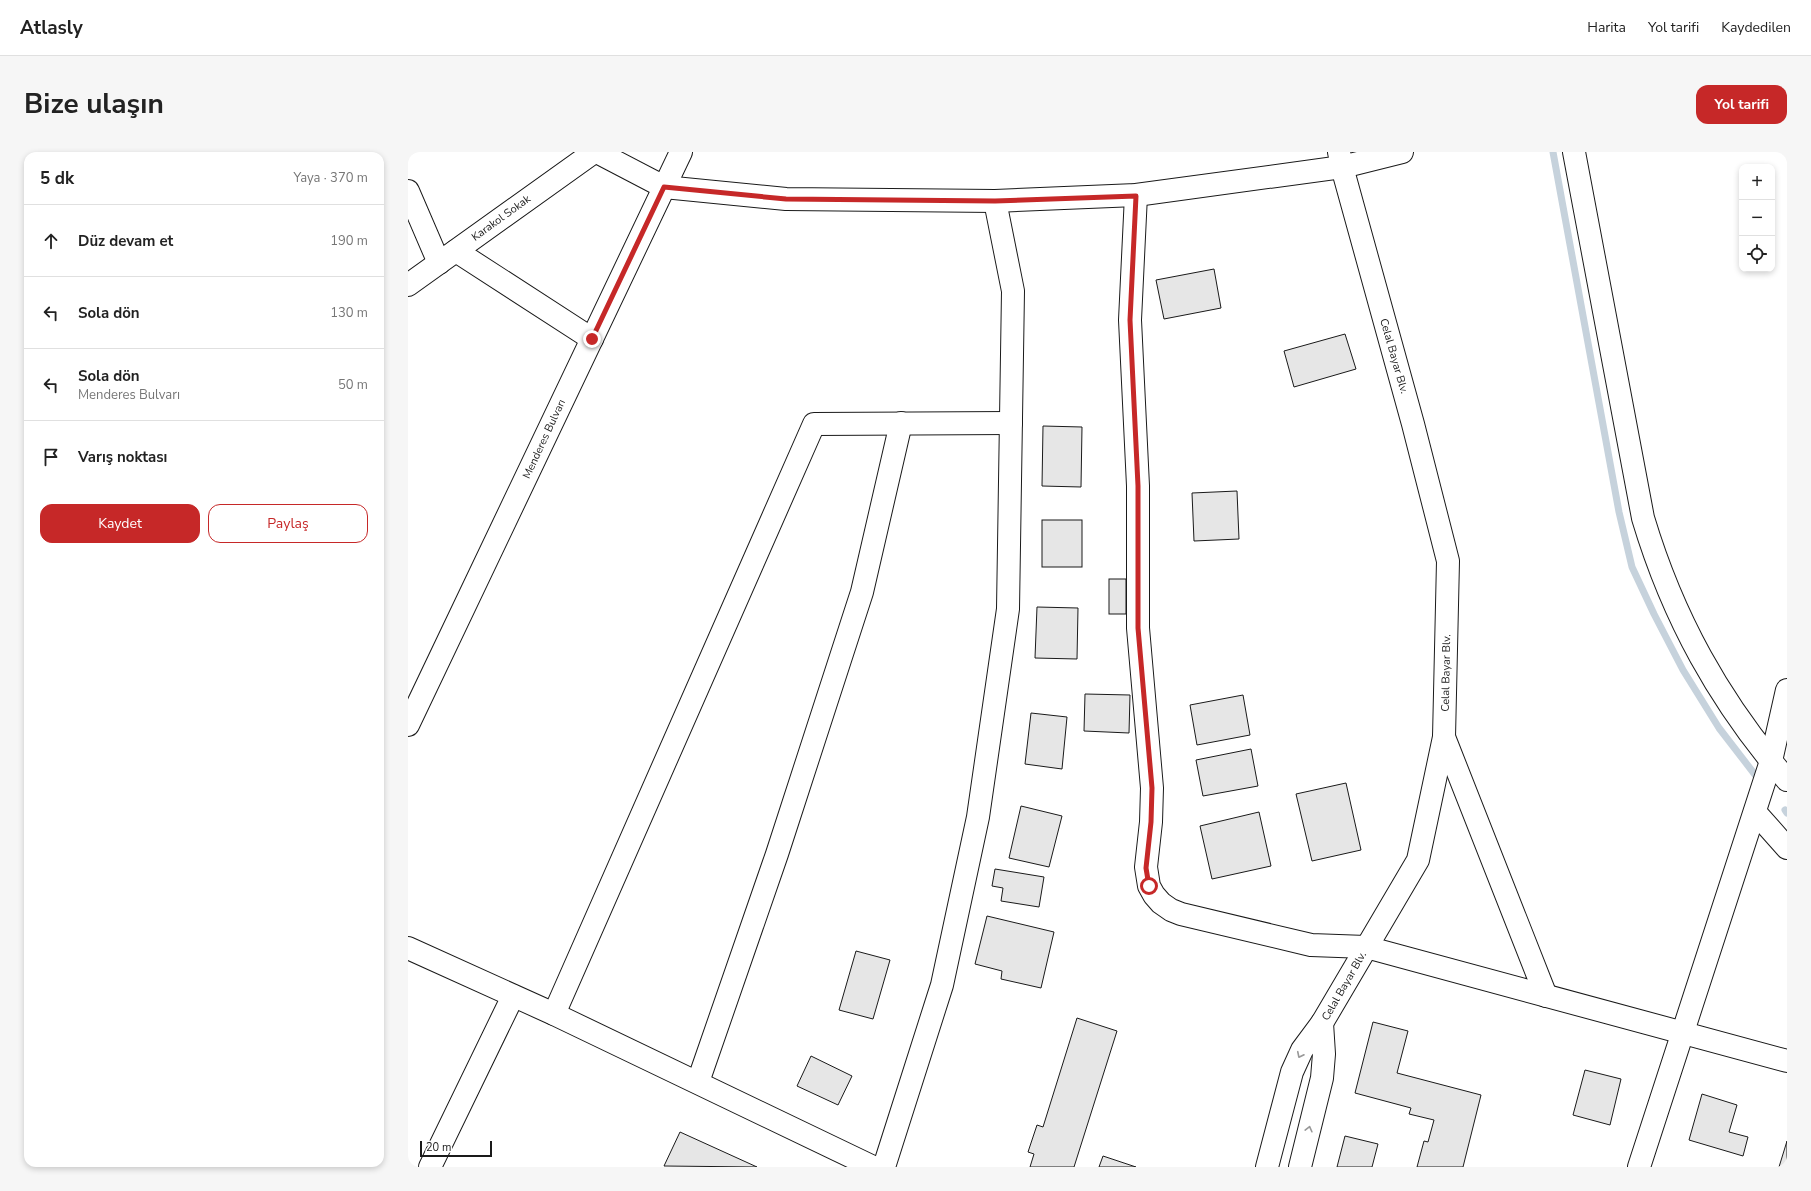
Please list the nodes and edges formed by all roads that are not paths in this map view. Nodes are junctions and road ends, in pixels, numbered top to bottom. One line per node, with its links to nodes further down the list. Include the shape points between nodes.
1 (596, 152): 6 (street, Karakol Sokak); 10 (street, Karakol Sokak)
2 (681, 152): 6 (street, Menderes Bulvarı)
3 (1402, 152): 5 (street)
4 (1574, 152): 18 (street, via 1643,518 1652,550 1692,643 1728,702)
5 (1340, 159): 8 (street); 17 (street, Celal Bayar Blv., via 1448,561)
6 (664, 187): 9 (street, via 786,199); 12 (street, Menderes Bulvarı)
7 (408, 191): 10 (street)
8 (1136, 196): 9 (street); 22 (street, via 1130,320 1138,486 1138,628 1152,788 1146,868 1149,886 1161,903 1181,914 1311,944)
9 (995, 201): 14 (street, via 1013,291)
10 (447, 256): 11 (street, Karakol Sokak); 12 (street)
11 (408, 285)
12 (592, 339): 16 (street, Menderes Bulvarı)
13 (901, 423): 14 (street); 26 (street, via 814,424); 30 (street, via 862,592)
14 (1011, 423): 33 (street, via 1008,609 978,817 942,985)
15 (1787, 690): 18 (street)
16 (408, 726)
17 (1444, 737): 22 (street, Celal Bayar Blv., via 1418,860); 25 (street)
18 (1771, 761): 19 (street); 20 (street)
19 (1787, 780)
20 (1755, 812): 21 (street); 28 (street)
21 (1787, 848)
22 (1366, 947): 25 (street); 27 (street, Celal Bayar Blv.)
23 (408, 948): 24 (street)
24 (513, 996): 26 (street); 31 (street)
25 (1546, 996): 28 (street)
26 (554, 1014): 30 (street)
27 (1322, 1023): 34 (street, Celal Bayar Blv., one-way to 34, via 1302,1050 1292,1072); 35 (street, one-way to 27, via 1322,1078)
28 (1682, 1032): 29 (street); 36 (street)
29 (1787, 1061)
30 (698, 1082): 32 (street)
31 (431, 1167)
32 (873, 1167)
33 (884, 1167)
34 (1267, 1167)
35 (1300, 1167)
36 (1639, 1167)

